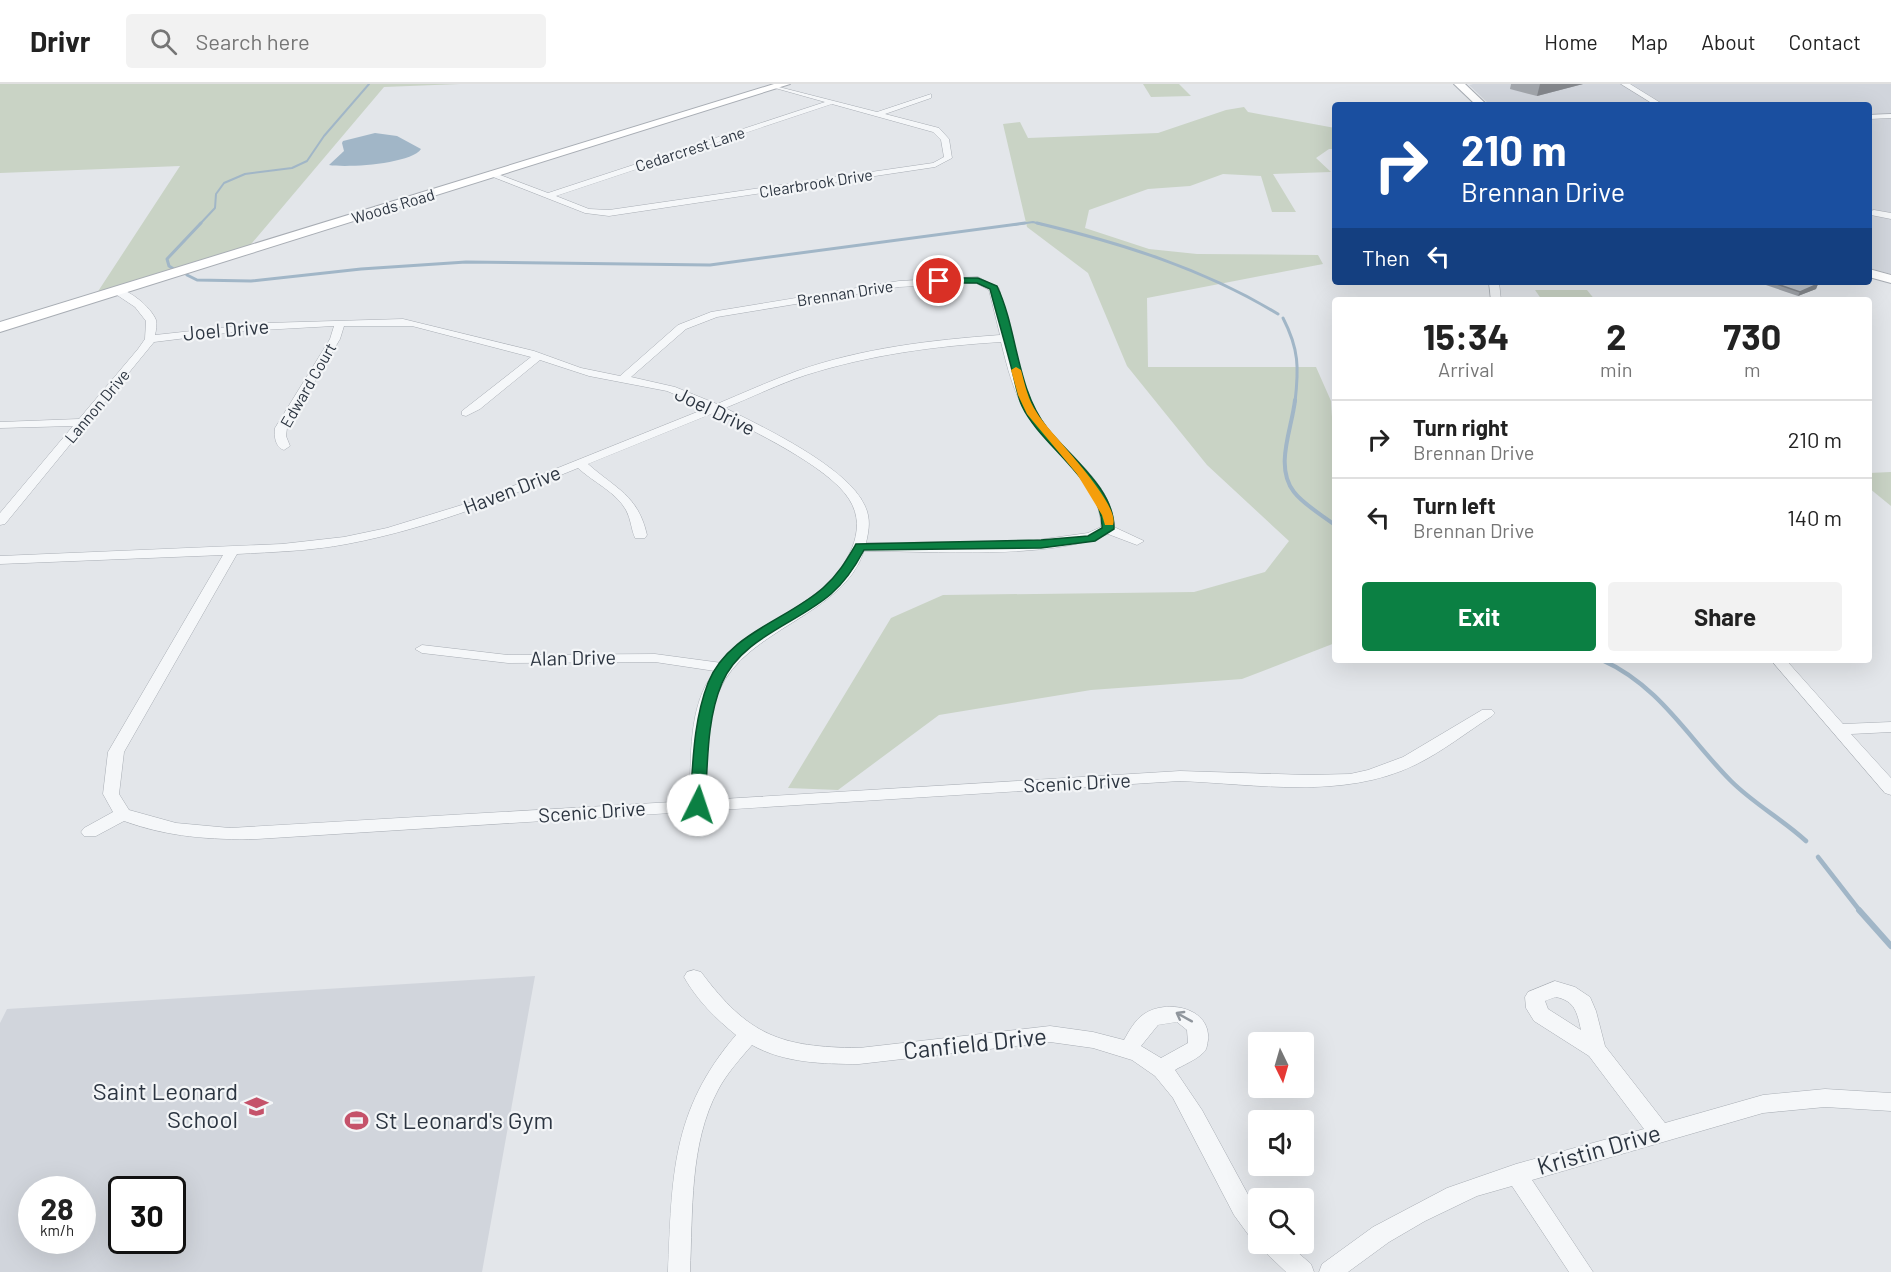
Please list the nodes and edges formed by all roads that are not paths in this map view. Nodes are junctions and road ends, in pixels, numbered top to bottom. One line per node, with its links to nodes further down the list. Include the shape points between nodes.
1 (1459, 84): 6 (street)
2 (1625, 84): 7 (street)
3 (781, 85): 5 (street, Clearbrook Drive); 11 (street, Woods Road)
4 (927, 96): 8 (street)
5 (832, 102): 8 (street, Clearbrook Drive); 12 (street, Cedarcrest Lane)
6 (1479, 102)
7 (1655, 102)
8 (877, 114): 12 (street, Clearbrook Drive, via 940,132 948,158 935,165 625,212 588,211)
9 (1891, 116): 10 (street)
10 (1872, 117)
11 (492, 175): 12 (street, Clearbrook Drive); 17 (street, Woods Road)
12 (548, 196)
13 (1874, 213): 14 (street)
14 (1891, 216)
15 (1872, 274): 16 (street)
16 (1891, 279)
17 (117, 291): 19 (street, Woods Road); 21 (street, via 139,305 151,321)
18 (340, 323): 21 (street, Joel Drive, via 231,328); 22 (street, Joel Drive, via 412,323); 28 (street, Edward Court, via 335,339 281,428)
19 (0, 327)
20 (1007, 338): 23 (street, Brennan Drive, via 991,279 899,284 715,314 682,327); 24 (street, Haven Drive, via 948,342 848,360 802,373); 31 (street, Brennan Drive, via 1027,405 1096,494 1108,515)
21 (150, 339): 26 (street, Lannon Drive)
22 (539, 356): 23 (street, Joel Drive, via 585,372); 25 (street)
23 (624, 378): 24 (street, Joel Drive, via 672,389)
24 (715, 408): 29 (street, Haven Drive); 34 (street, Joel Drive, via 838,479 852,493 860,509 864,529)
25 (466, 413)
26 (84, 422): 27 (street); 30 (street, Lannon Drive)
27 (0, 425)
28 (284, 446)
29 (580, 464): 32 (street, via 628,502 638,518); 35 (street, Haven Drive, via 464,510 390,531 323,544)
30 (0, 521)
31 (1108, 529): 33 (street); 34 (street, via 1091,539 1041,544)
32 (640, 535)
33 (1137, 541)
34 (860, 547): 39 (street, Joel Drive, via 847,572 826,592 754,638)
35 (231, 552): 36 (street, Haven Drive); 45 (street, via 116,752 111,794)
36 (0, 560)
37 (422, 649): 39 (street, Alan Drive, via 508,659 655,658)
38 (1781, 663): 42 (street)
39 (724, 668): 44 (street, Joel Drive, via 704,717)
40 (1487, 713): 44 (street, Scenic Drive, via 1409,761 1350,779 1180,776)
41 (1891, 727): 42 (street)
42 (1841, 729): 43 (street)
43 (1891, 789)
44 (698, 805): 45 (street, Scenic Drive, via 212,835 174,831)
45 (123, 814): 46 (street)
46 (90, 832)
47 (694, 977): 48 (street, Canfield Drive, via 714,1006)
48 (748, 1035): 49 (street, Canfield Drive, via 787,1050 836,1057 1050,1034); 57 (street, via 722,1066 697,1115 683,1188)
49 (1128, 1050): 51 (street, Canfield Drive); 51 (street, one-way to 49, via 1197,1047 1197,1028 1184,1015 1170,1012 1148,1021)
50 (1596, 1050): 53 (street)
51 (1161, 1068): 55 (street, Canfield Drive, via 1191,1109)
52 (1891, 1102): 53 (street, Kristin Drive, via 1804,1098 1763,1104)
53 (1659, 1132): 54 (street, Kristin Drive)
54 (1516, 1174): 59 (street, Kristin Drive, via 1474,1187 1408,1217); 60 (street)
55 (1248, 1215)
56 (1283, 1254): 58 (street)
57 (679, 1272)
58 (1303, 1272)
59 (1330, 1272)
60 (1582, 1272)

